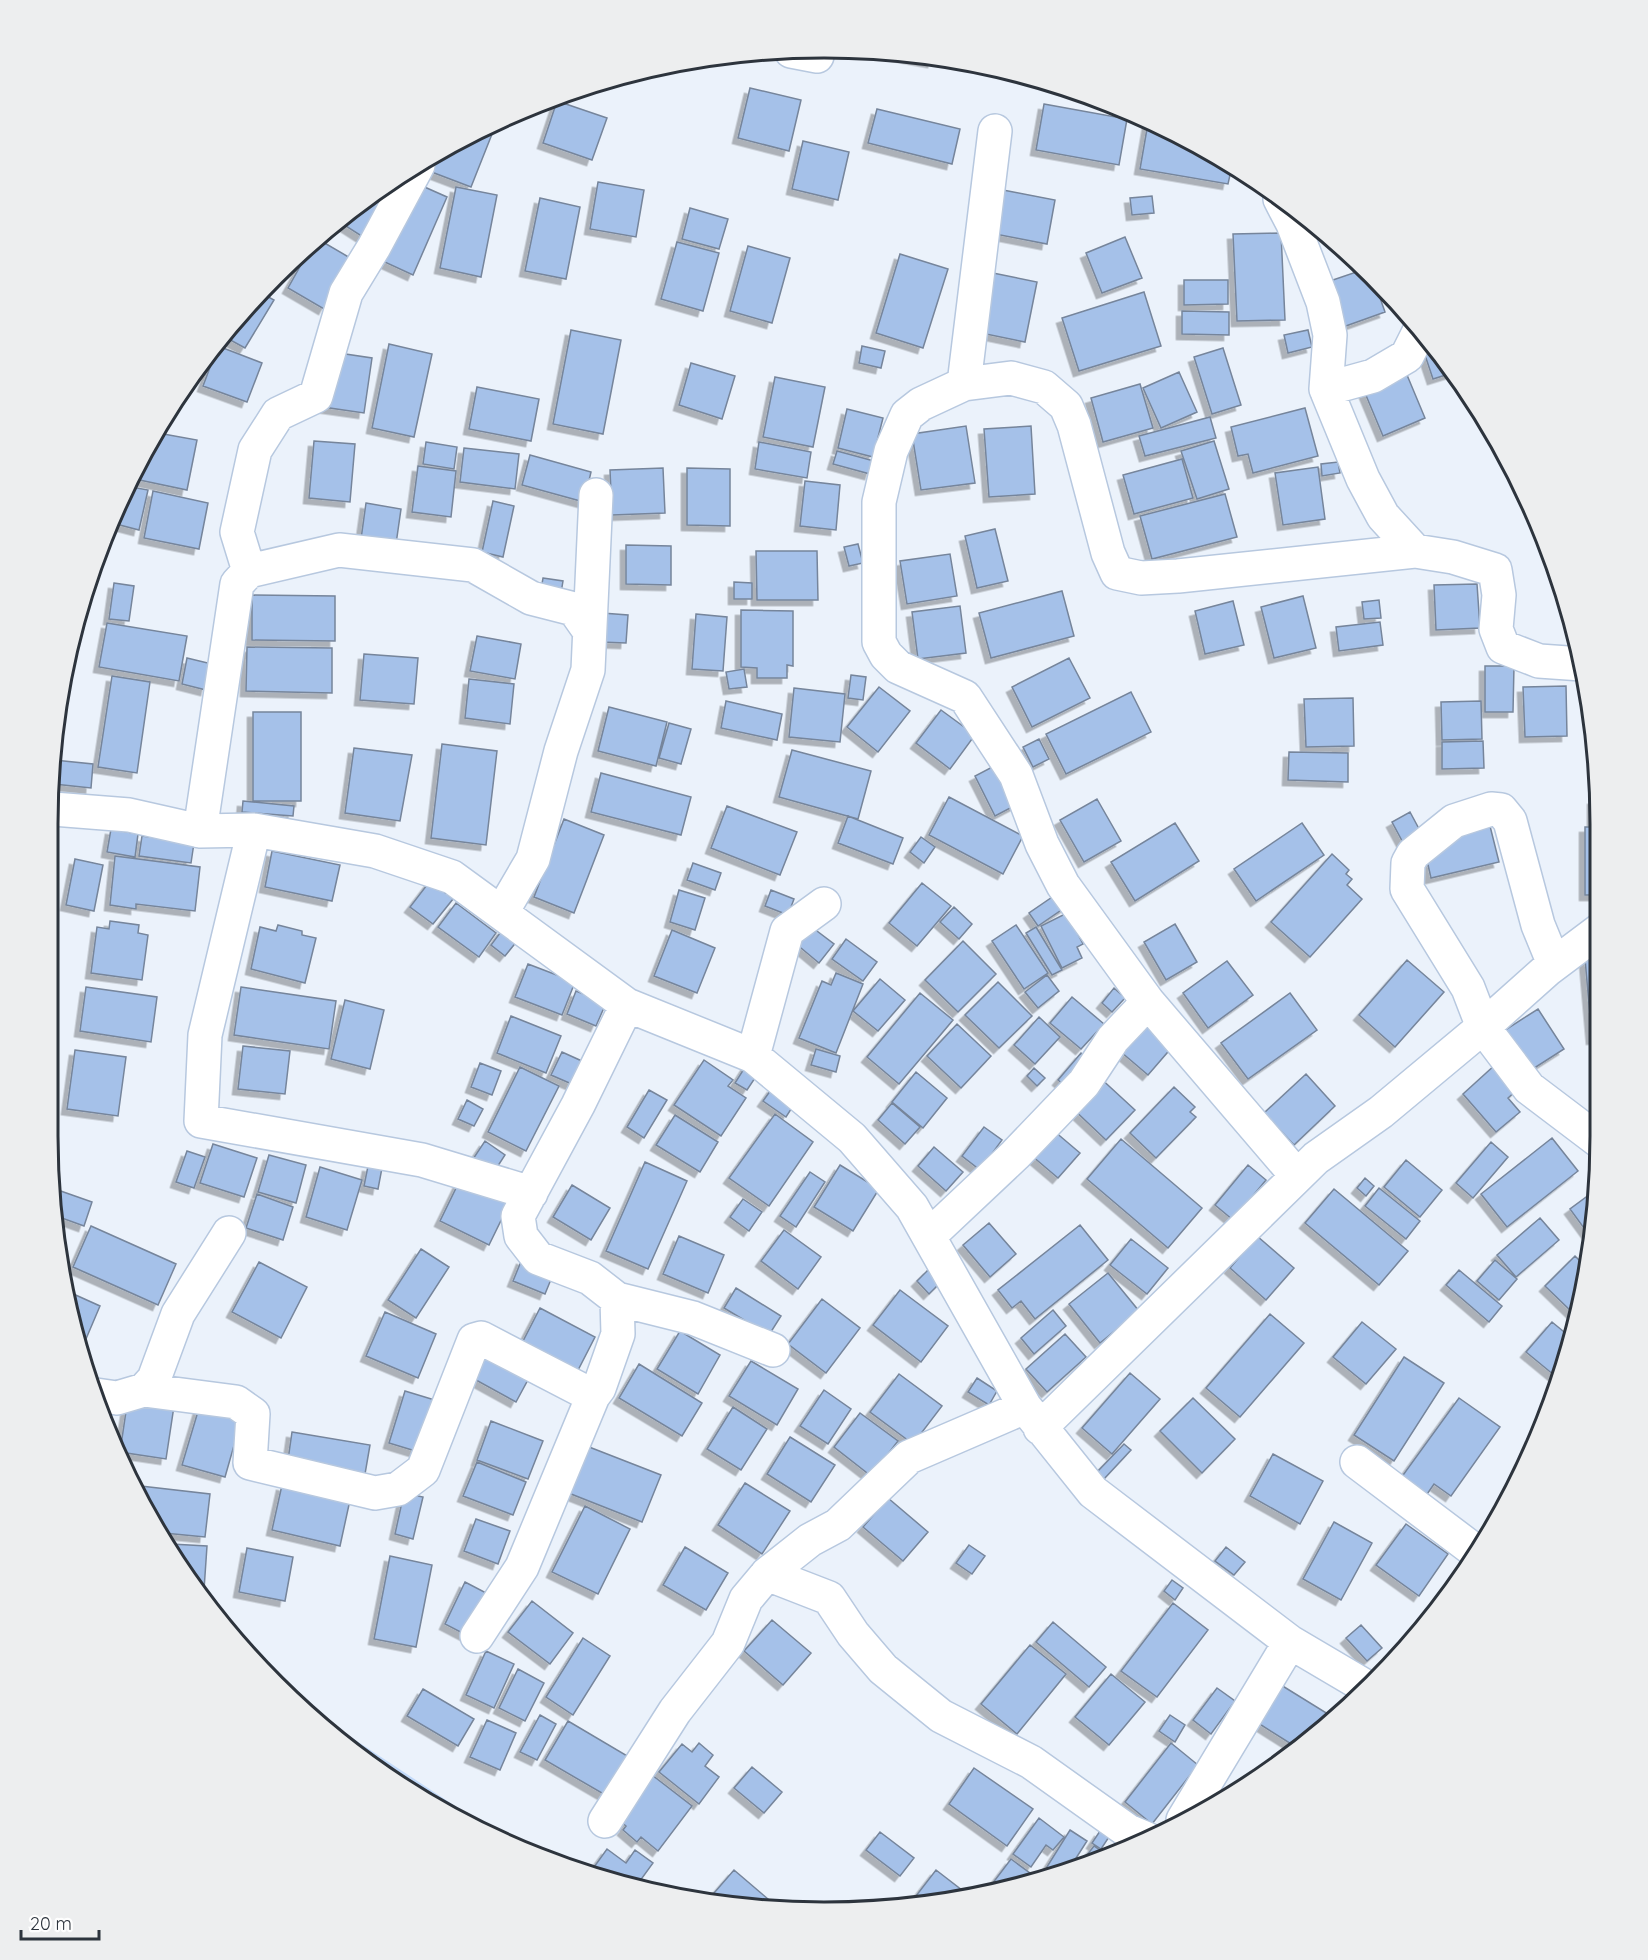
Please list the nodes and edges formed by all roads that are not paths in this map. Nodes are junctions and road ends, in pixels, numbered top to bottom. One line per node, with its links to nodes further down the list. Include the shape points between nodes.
1 (995, 131): 5 (street)
2 (408, 182): 9 (street, via 346,293 315,396 278,414 255,450 237,532)
3 (1297, 223): 6 (street, via 1330,335)
4 (1416, 339): 6 (street, via 1407,356 1373,376)
5 (964, 384): 8 (street, via 1011,378 1044,387 1066,406 1117,573 1141,578 1178,576); 19 (street, via 907,415 891,451 879,502 879,642 898,668 965,697 1016,775 1042,844 1063,885)
6 (1326, 388): 8 (street, via 1383,516)
7 (596, 495): 10 (street)
8 (1415, 551): 11 (street, via 1496,570 1496,629 1503,647 1539,661)
9 (249, 571): 10 (street, via 339,550 473,565 531,598 574,609); 14 (street, via 237,584)
10 (588, 629): 16 (street, via 588,670 532,859)
11 (1572, 663)
12 (59, 810): 14 (street, via 129,816)
13 (254, 830): 14 (street); 16 (street, via 375,851 452,877); 25 (street, via 205,1035 201,1121 422,1160)
14 (200, 831)
15 (824, 904): 22 (street, via 787,931)
16 (502, 912): 20 (street)
17 (1590, 937): 18 (street)
18 (1554, 964): 21 (street); 21 (street, via 1538,925 1510,821 1501,810 1491,809 1454,821 1413,854 1408,863 1407,889 1468,988)
19 (1148, 1002): 24 (street); 27 (street, via 1113,1039 1084,1083)
20 (627, 1005): 22 (street); 25 (street)
21 (1483, 1027): 23 (street, via 1529,1088); 24 (street)
22 (753, 1056): 27 (street, via 852,1138 912,1207)
23 (1590, 1135)
24 (1297, 1176): 33 (street)
25 (531, 1193): 28 (street, via 518,1216 526,1245 538,1258 590,1278)
26 (229, 1233): 30 (street, via 178,1314 154,1379)
27 (930, 1235): 33 (street)
28 (617, 1299): 29 (street, via 693,1318); 31 (street, via 618,1334)
29 (772, 1350)
30 (144, 1390): 31 (street, via 236,1402 254,1414 250,1463 375,1493 398,1489 423,1470 474,1340 481,1338); 32 (street, via 117,1398)
31 (593, 1395): 37 (street, via 522,1567)
32 (104, 1396)
33 (1033, 1418): 36 (street, via 909,1457 838,1525 810,1540); 38 (street, via 1093,1492)
34 (1357, 1462): 35 (street)
35 (1469, 1547)
36 (766, 1574): 41 (street, via 746,1599 728,1642 675,1711); 42 (street, via 829,1598 883,1669 941,1716 1030,1762)
37 (477, 1636)
38 (1290, 1642): 39 (street); 40 (street)
39 (1359, 1683)
40 (1190, 1808)
41 (605, 1821)
42 (1136, 1835)

